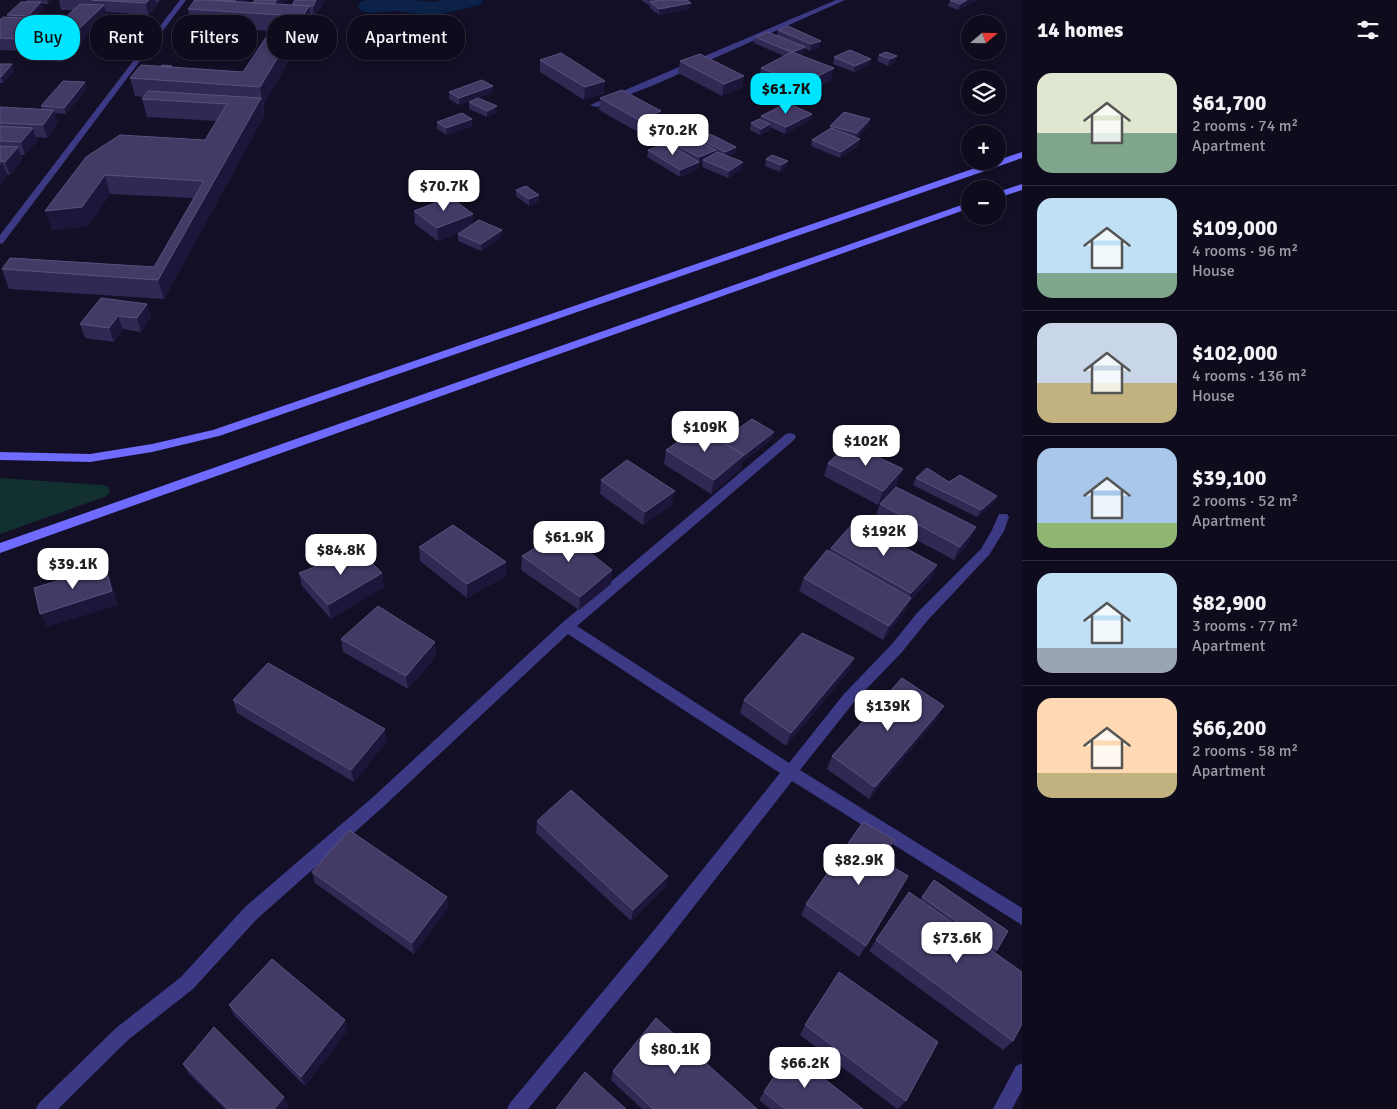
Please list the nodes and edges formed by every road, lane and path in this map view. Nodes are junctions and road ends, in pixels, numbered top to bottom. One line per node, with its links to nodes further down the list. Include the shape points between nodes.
1 (183, 0): 8 (street)
2 (842, 0): 3 (street)
3 (594, 105)
4 (1022, 155): 10 (street, via 215,433 90,458)
5 (1022, 187): 6 (street)
6 (1006, 192)
7 (961, 208): 12 (street)
8 (0, 240)
9 (790, 438): 13 (street)
10 (0, 456)
11 (1003, 517): 14 (street, via 985,552 849,698)
12 (0, 548)
13 (567, 627): 14 (street); 17 (street, via 378,802 251,913 188,983 122,1034)
14 (792, 773): 15 (street); 18 (street)
15 (1022, 917)
16 (1022, 1072): 19 (street)
17 (45, 1109)
18 (516, 1109)
19 (1002, 1109)

